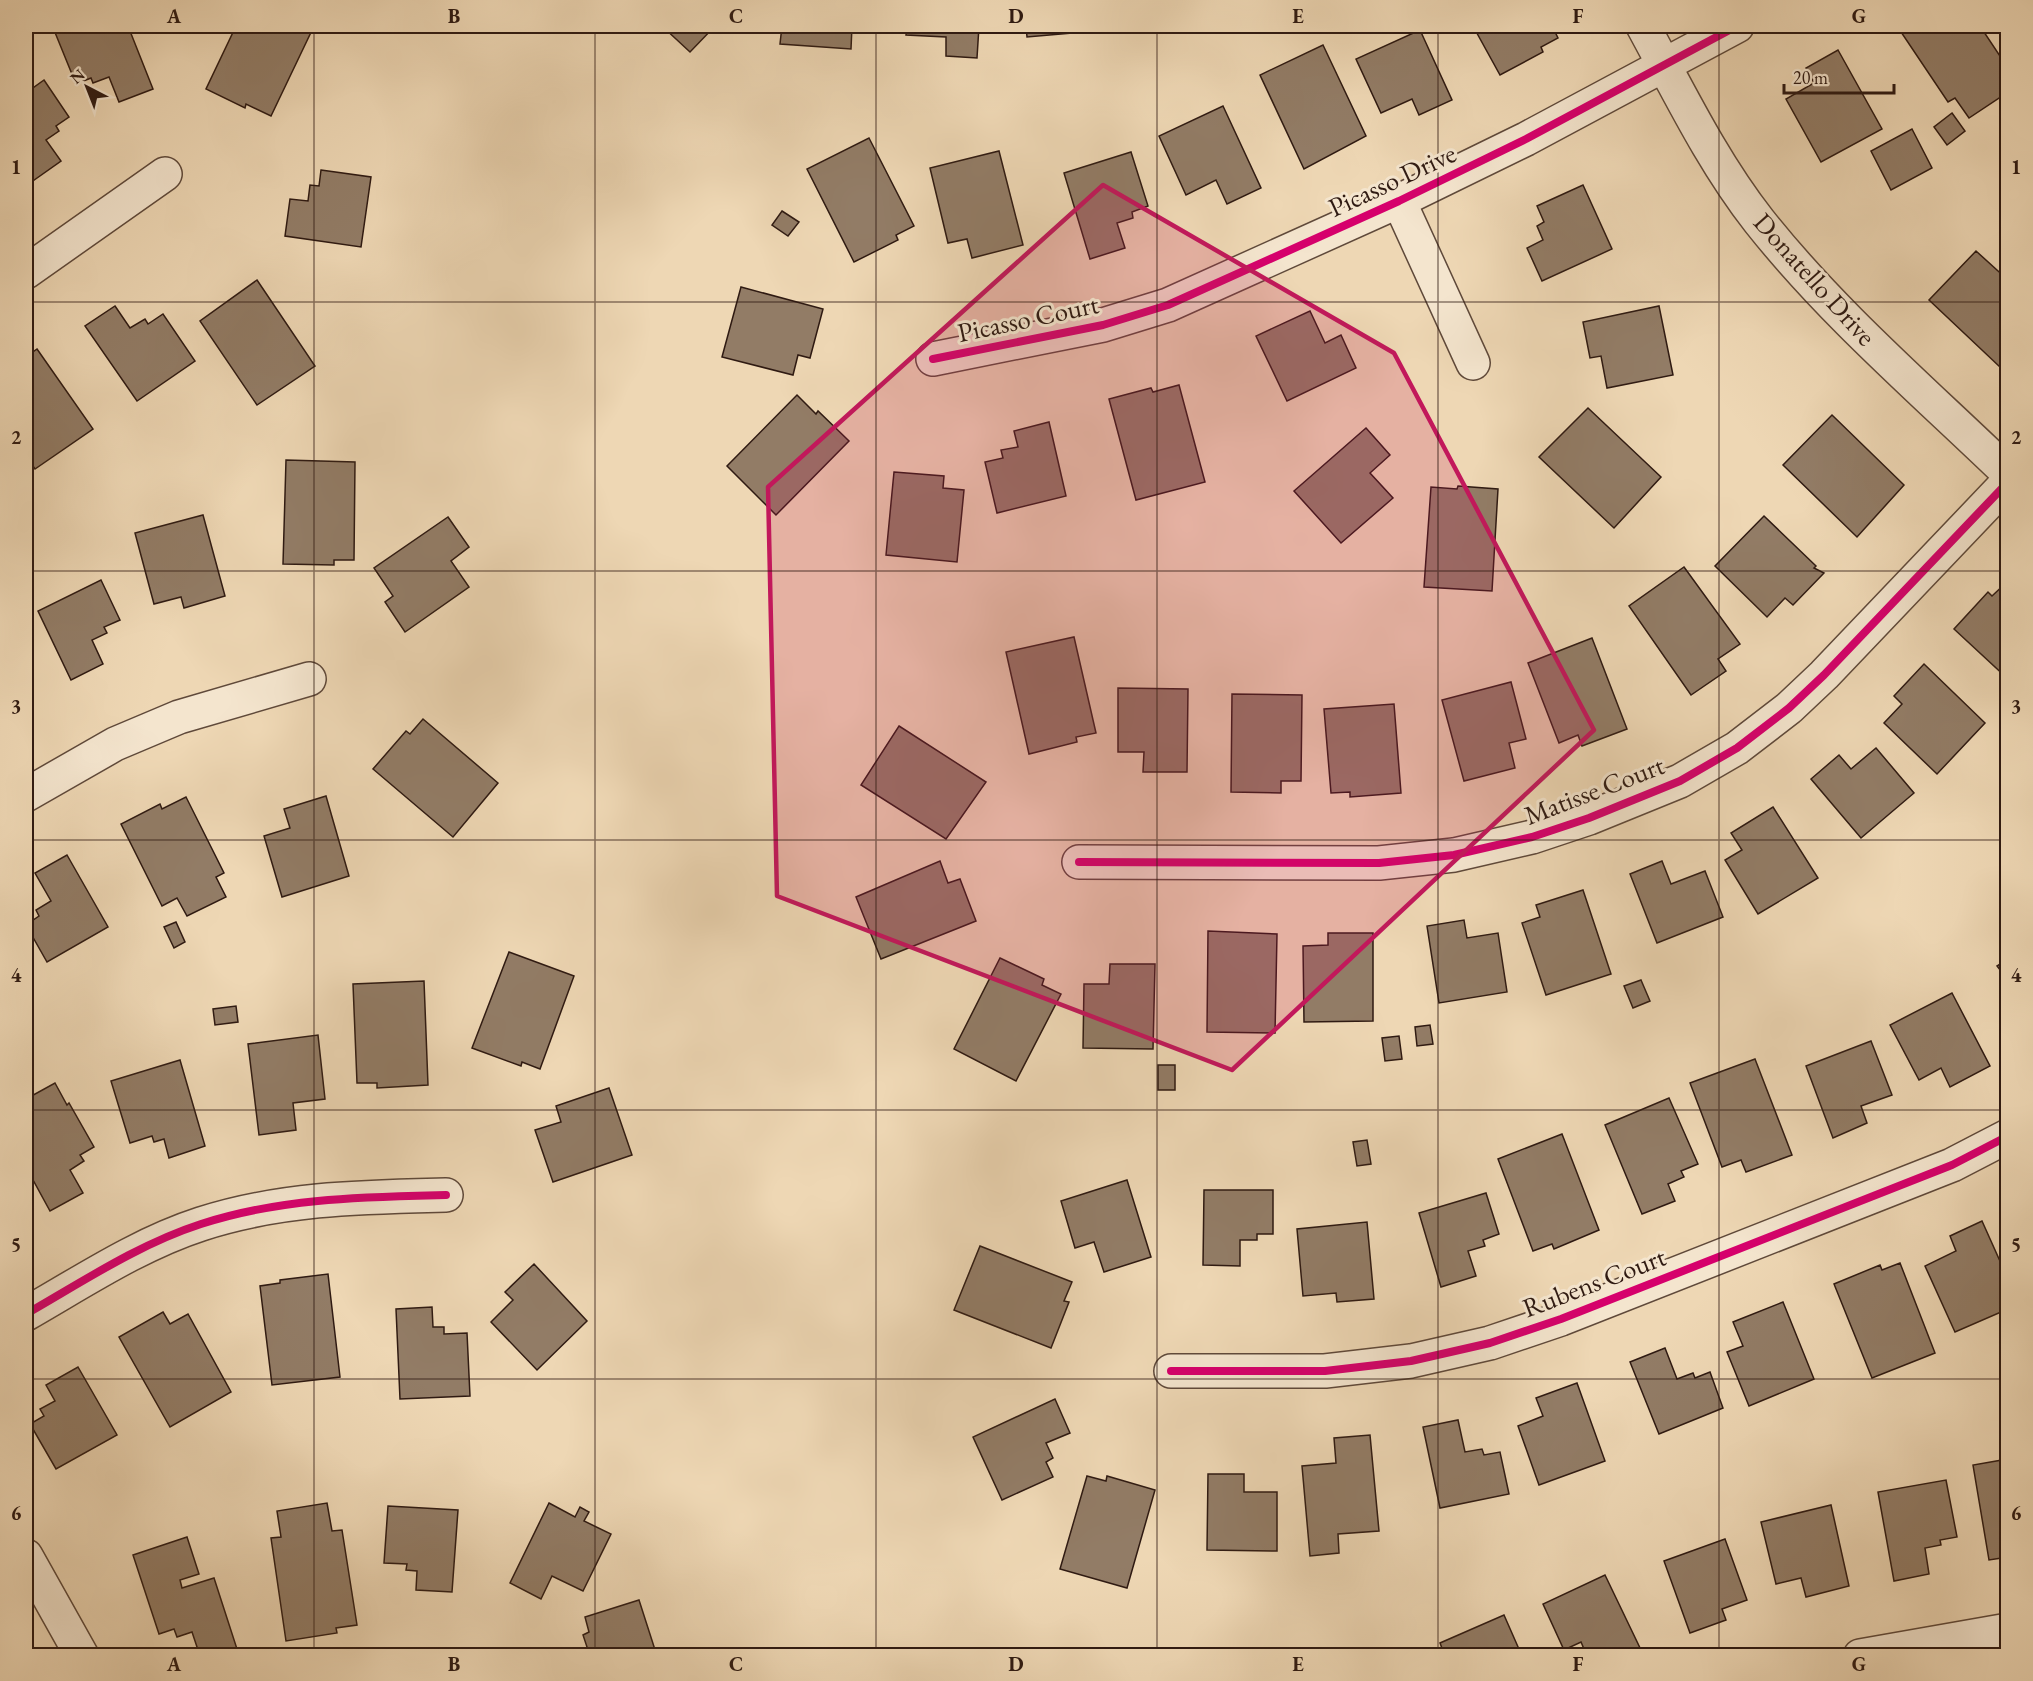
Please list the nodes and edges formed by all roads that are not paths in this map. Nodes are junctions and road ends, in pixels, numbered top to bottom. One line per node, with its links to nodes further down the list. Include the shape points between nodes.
1 (1643, 26): 3 (street, Donatello Drive)
2 (1737, 26): 3 (street, Picasso Drive)
3 (1664, 65): 5 (street, Picasso Drive, via 1526,140); 10 (street, Donatello Drive, via 1710,148 1758,219 1815,288)
4 (165, 174): 6 (street)
5 (1399, 201): 7 (street, Picasso Drive, via 1168,305); 9 (street)
6 (26, 272)
7 (1131, 317): 8 (street, Picasso Court)
8 (933, 359)
9 (1473, 363)
10 (2007, 473)
11 (2007, 482): 14 (street, Matisse Court, via 1789,708 1737,748 1680,781 1532,837 1454,855 1379,863)
12 (309, 679): 13 (street, via 179,717 115,744)
13 (26, 795)
14 (1079, 862)
15 (2007, 1136): 18 (street, Rubens Court, via 1930,1173 1572,1315 1490,1343 1411,1361 1325,1371)
16 (446, 1195): 17 (street, via 331,1198 263,1207 200,1224 144,1247)
17 (26, 1314)
18 (1172, 1371)
19 (26, 1556): 21 (street)
20 (2007, 1630): 22 (street)
21 (82, 1656)
22 (1860, 1656)

